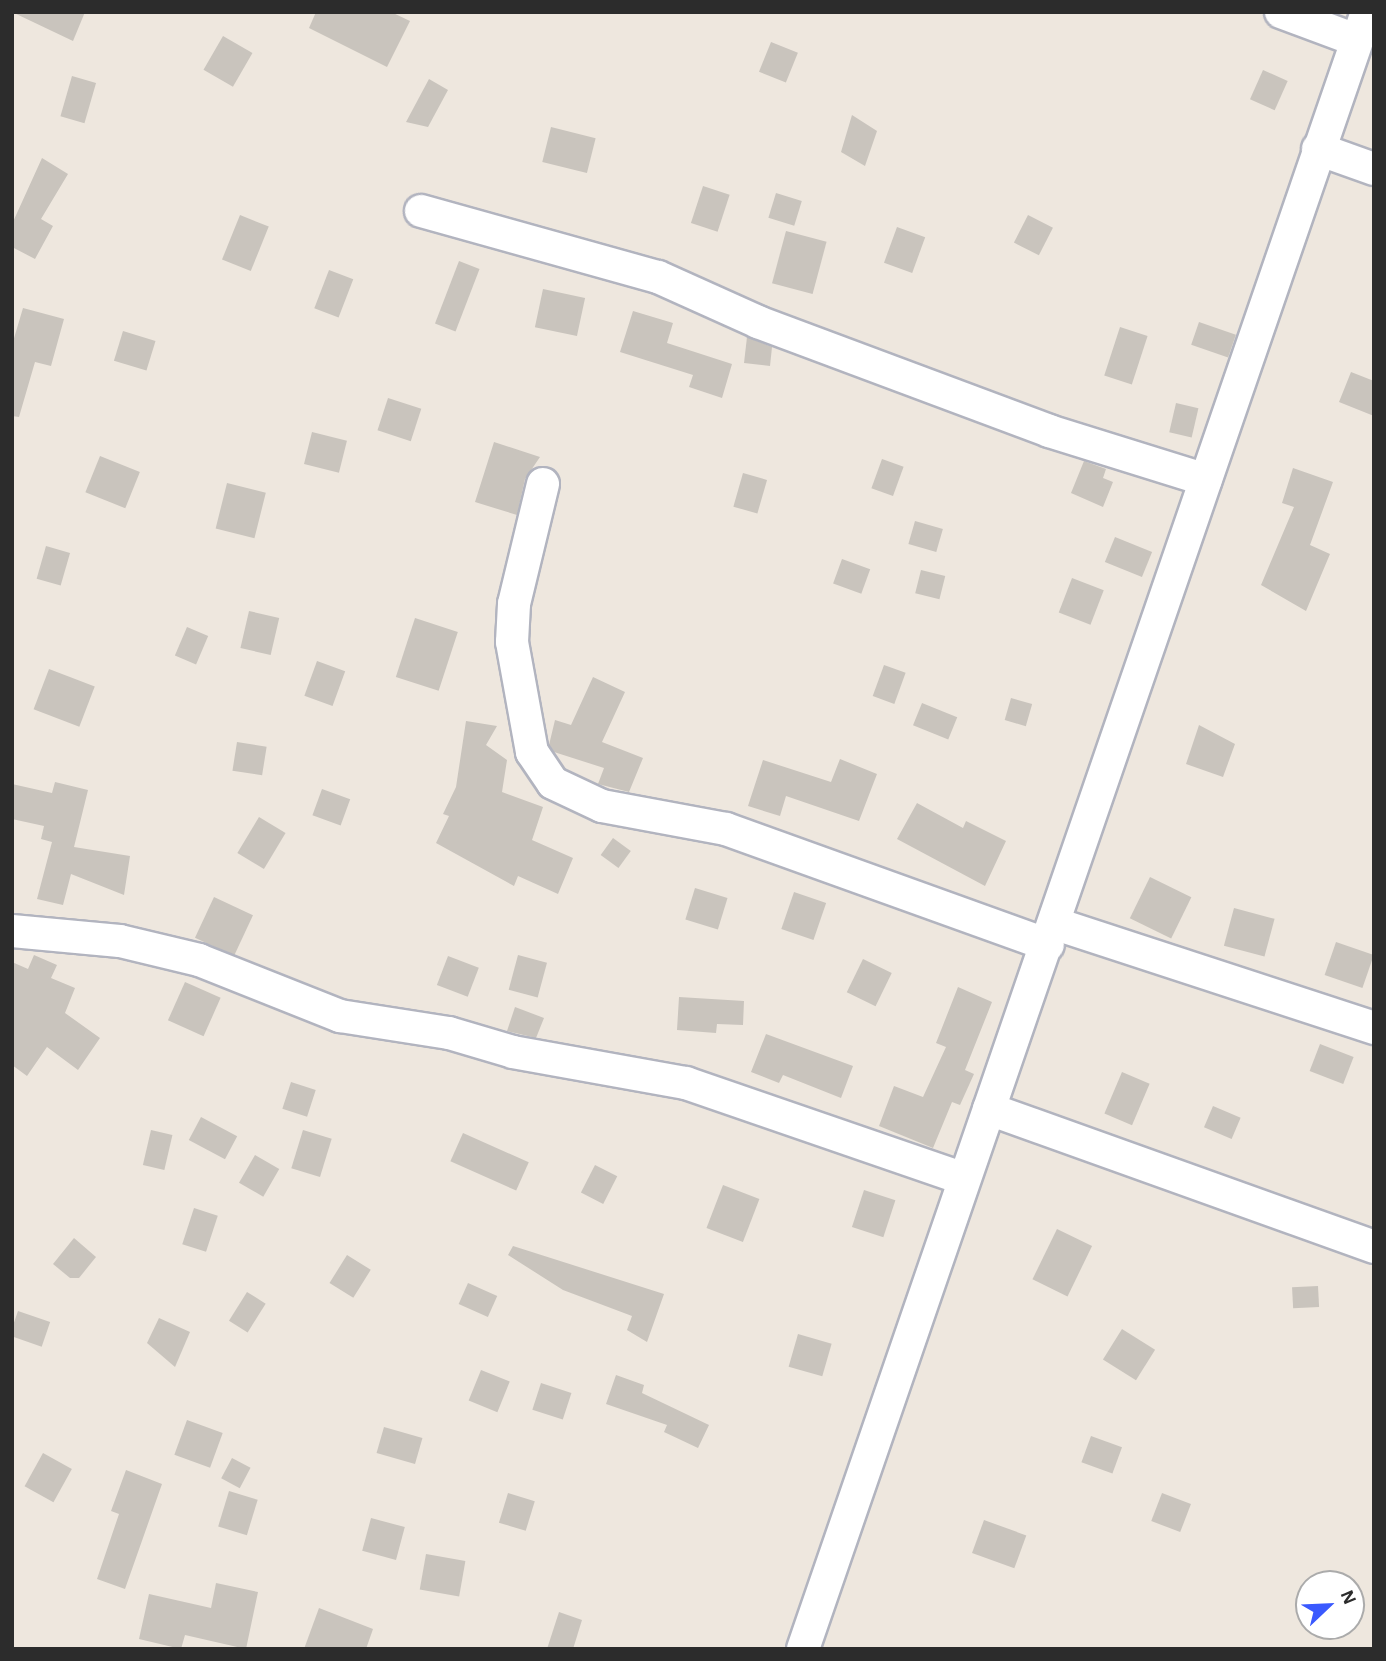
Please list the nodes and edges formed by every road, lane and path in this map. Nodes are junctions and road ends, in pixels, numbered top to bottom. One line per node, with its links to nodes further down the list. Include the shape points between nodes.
1 (1281, 12): 2 (street)
2 (1362, 26): 3 (street)
3 (1318, 149): 4 (street); 6 (street)
4 (1374, 169)
5 (421, 211): 6 (street, via 658,277 758,322 1048,431)
6 (1206, 480): 9 (street)
7 (543, 484): 9 (street, via 514,604 512,642 532,752 554,783 602,806 726,829)
8 (12, 931): 12 (street, via 120,942 199,960 340,1016 686,1083)
9 (1052, 935): 10 (street); 11 (street)
10 (1374, 1028)
11 (989, 1109): 12 (street); 13 (street)
12 (962, 1178): 14 (street)
13 (1374, 1247)
14 (803, 1649)

